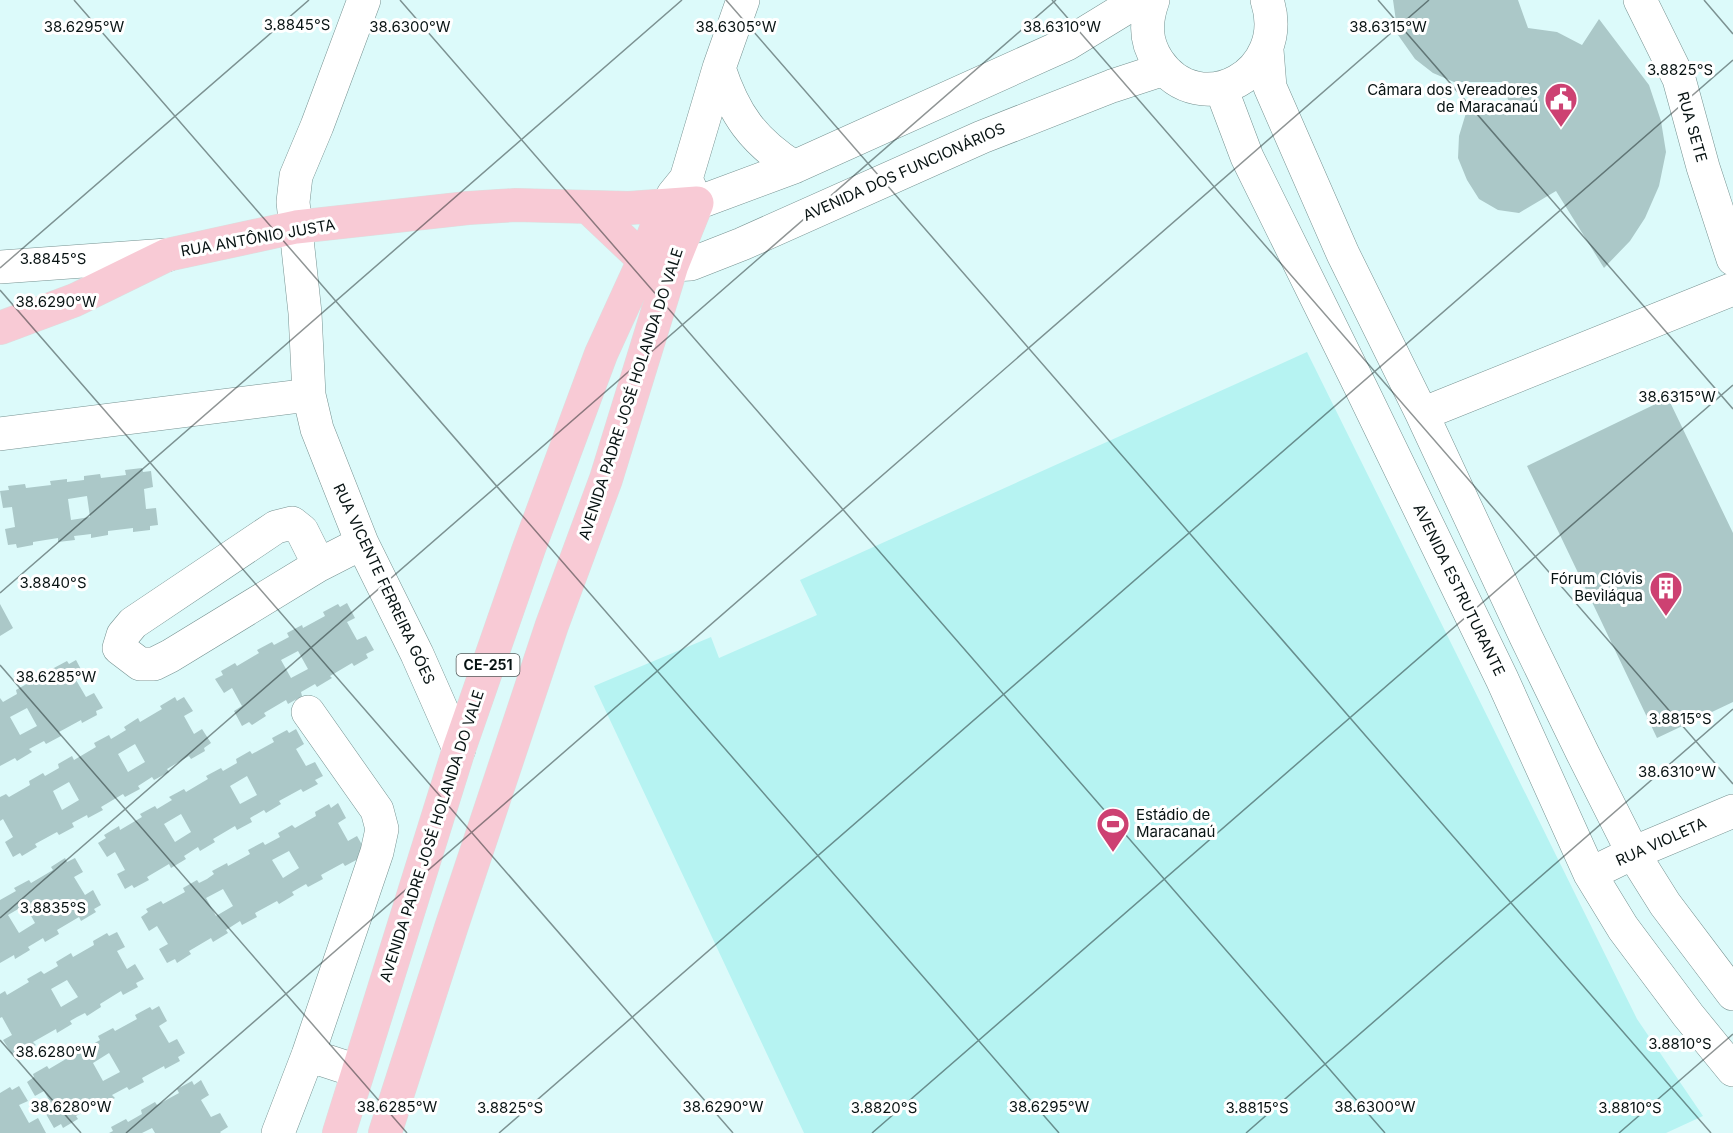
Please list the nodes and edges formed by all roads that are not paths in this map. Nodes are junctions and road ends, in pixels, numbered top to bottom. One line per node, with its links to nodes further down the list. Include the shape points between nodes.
1 (364, 0): 14 (street, RUA VICENTE FERREIRA GÓES, via 296,176)
2 (743, 0): 7 (street, CE-251)
3 (1138, 0): 10 (street, via 1067,44)
4 (1153, 0): 8 (street, via 1147,34)
5 (1640, 0): 16 (street, RUA SETE, via 1679,79)
6 (1271, 20): 9 (street, via 1256,68 1240,81); 22 (street, via 1270,87 1343,254)
7 (719, 68): 10 (street, via 736,111 750,130); 11 (street, CE-251)
8 (1164, 69): 9 (street, via 1180,82 1199,88); 17 (street, AVENIDA DOS FUNCIONÁRIOS, via 982,137 691,264)
9 (1221, 88): 30 (street, AVENIDA ESTRUTURANTE, via 1246,157 1502,679)
10 (794, 167): 11 (street)
11 (691, 191): 12 (main road); 17 (main road, AVENIDA PADRE JOSÉ HOLANDA DO VALE / CE-251)
12 (664, 206): 13 (main road, RUA ANTÔNIO JUSTA); 17 (main road, AVENIDA PADRE JOSÉ HOLANDA DO VALE / CE-251)
13 (588, 207): 14 (main road, RUA ANTÔNIO JUSTA, via 468,208); 17 (main road)
14 (296, 228): 15 (main road, RUA ANTÔNIO JUSTA); 21 (street, RUA VICENTE FERREIRA GÓES)
15 (167, 255): 18 (street, RUA ANTÔNIO JUSTA); 20 (main road, via 75,300)
16 (1733, 259)
17 (658, 263): 27 (main road, AVENIDA PADRE JOSÉ HOLANDA DO VALE / CE-251, via 601,354); 32 (main road, AVENIDA PADRE JOSÉ HOLANDA DO VALE / CE-251, via 606,479 552,625)
18 (0, 267)
19 (1733, 289): 22 (street)
20 (0, 328)
21 (309, 395): 23 (street); 24 (street, RUA VICENTE FERREIRA GÓES, via 317,429)
22 (1422, 414): 29 (street, via 1526,637)
23 (0, 434)
24 (362, 543): 25 (street); 27 (street, RUA VICENTE FERREIRA GÓES)
25 (319, 565): 25 (street, via 154,664 140,664 119,648 133,623 276,527 292,523 302,531)
26 (308, 712): 34 (street, via 377,810 382,829)
27 (459, 749): 31 (main road, AVENIDA PADRE JOSÉ HOLANDA DO VALE / CE-251)
28 (1733, 811): 29 (street, RUA VIOLETA)
29 (1633, 852): 30 (street, RUA VIOLETA); 33 (street, via 1665,904)
30 (1590, 874): 35 (street, AVENIDA ESTRUTURANTE, via 1623,928)
31 (407, 912): 32 (main road); 36 (main road, AVENIDA PADRE JOSÉ HOLANDA DO VALE / CE-251)
32 (452, 925): 39 (main road, AVENIDA PADRE JOSÉ HOLANDA DO VALE / CE-251)
33 (1733, 994)
34 (308, 1055): 36 (street); 37 (street)
35 (1733, 1070)
36 (357, 1071): 38 (main road, AVENIDA PADRE JOSÉ HOLANDA DO VALE / CE-251)
37 (279, 1133)
38 (339, 1133)
39 (385, 1133)

